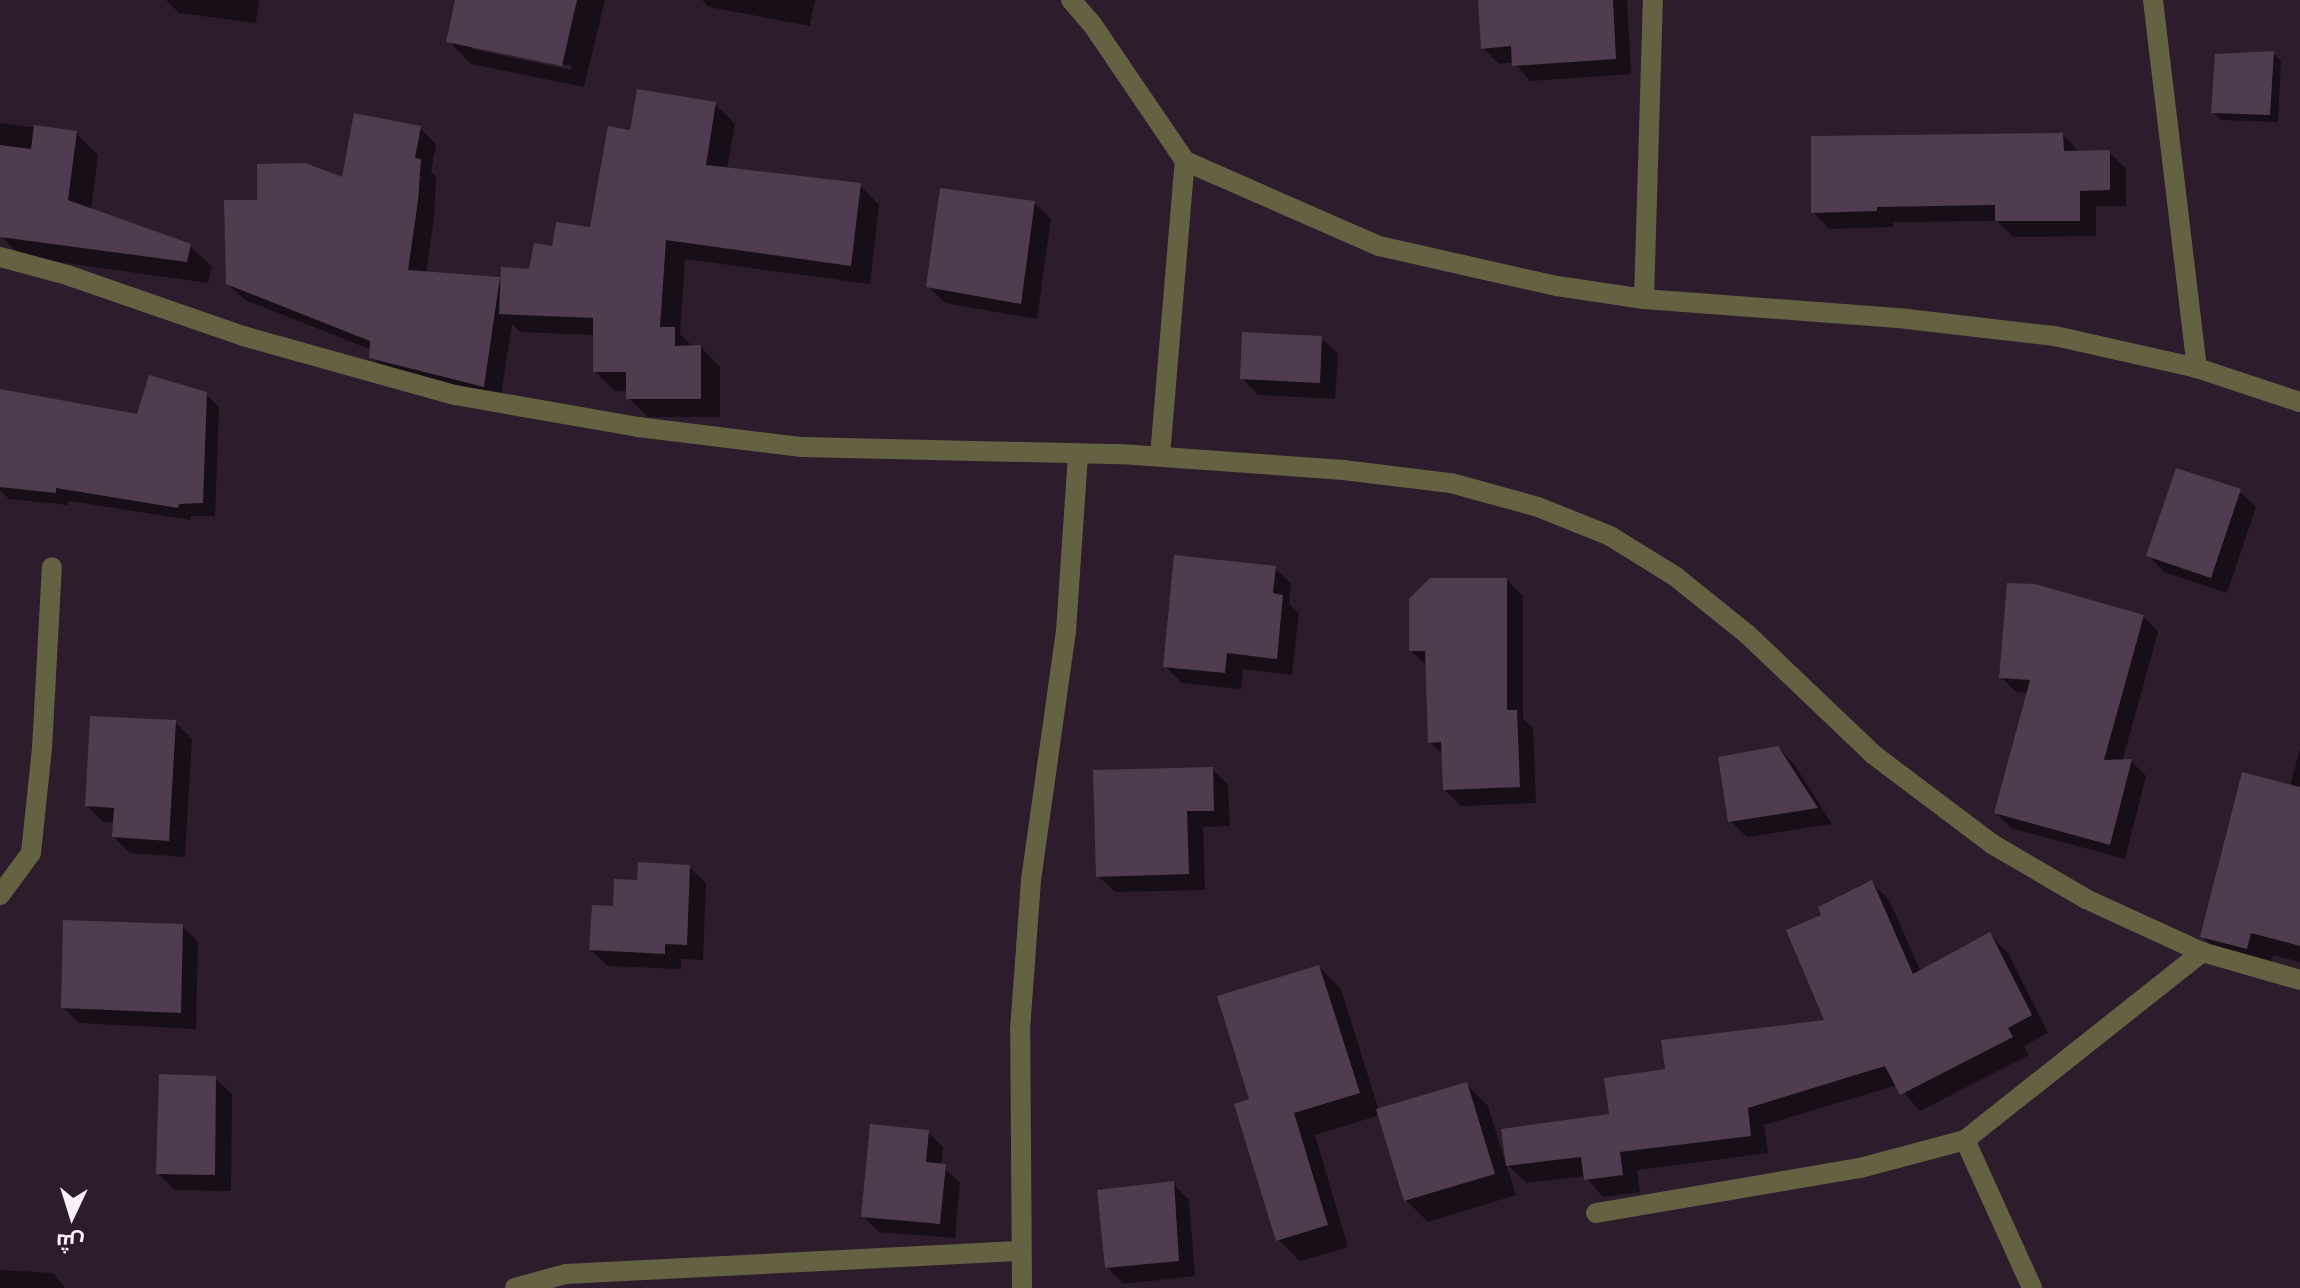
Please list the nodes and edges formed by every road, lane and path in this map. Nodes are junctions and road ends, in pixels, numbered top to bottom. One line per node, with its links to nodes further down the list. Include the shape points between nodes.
1 (1071, 0): 4 (street)
2 (1653, 0): 6 (street)
3 (2153, 0): 7 (street)
4 (1185, 161): 6 (street, via 1379,246 1557,286); 10 (street)
5 (0, 257): 9 (street, via 243,336 470,398 638,427 802,447)
6 (1644, 299): 7 (street, via 1996,328)
7 (2197, 368): 8 (street)
8 (2300, 402)
9 (1078, 454): 10 (street); 17 (street, via 1066,631 1031,880 1021,1015)
10 (1160, 456): 13 (street, via 1451,483 1538,507 1610,536 1676,577 1747,634 1874,755 1992,844 2086,899)
11 (52, 567): 12 (street, via 31,853)
12 (0, 895)
13 (2202, 952): 14 (street); 15 (street)
14 (2300, 980)
15 (1965, 1140): 16 (street, via 1860,1168); 20 (street)
16 (1596, 1213)
17 (1021, 1251): 18 (street, via 566,1274); 19 (street)
18 (515, 1288)
19 (1022, 1288)
20 (2032, 1288)

